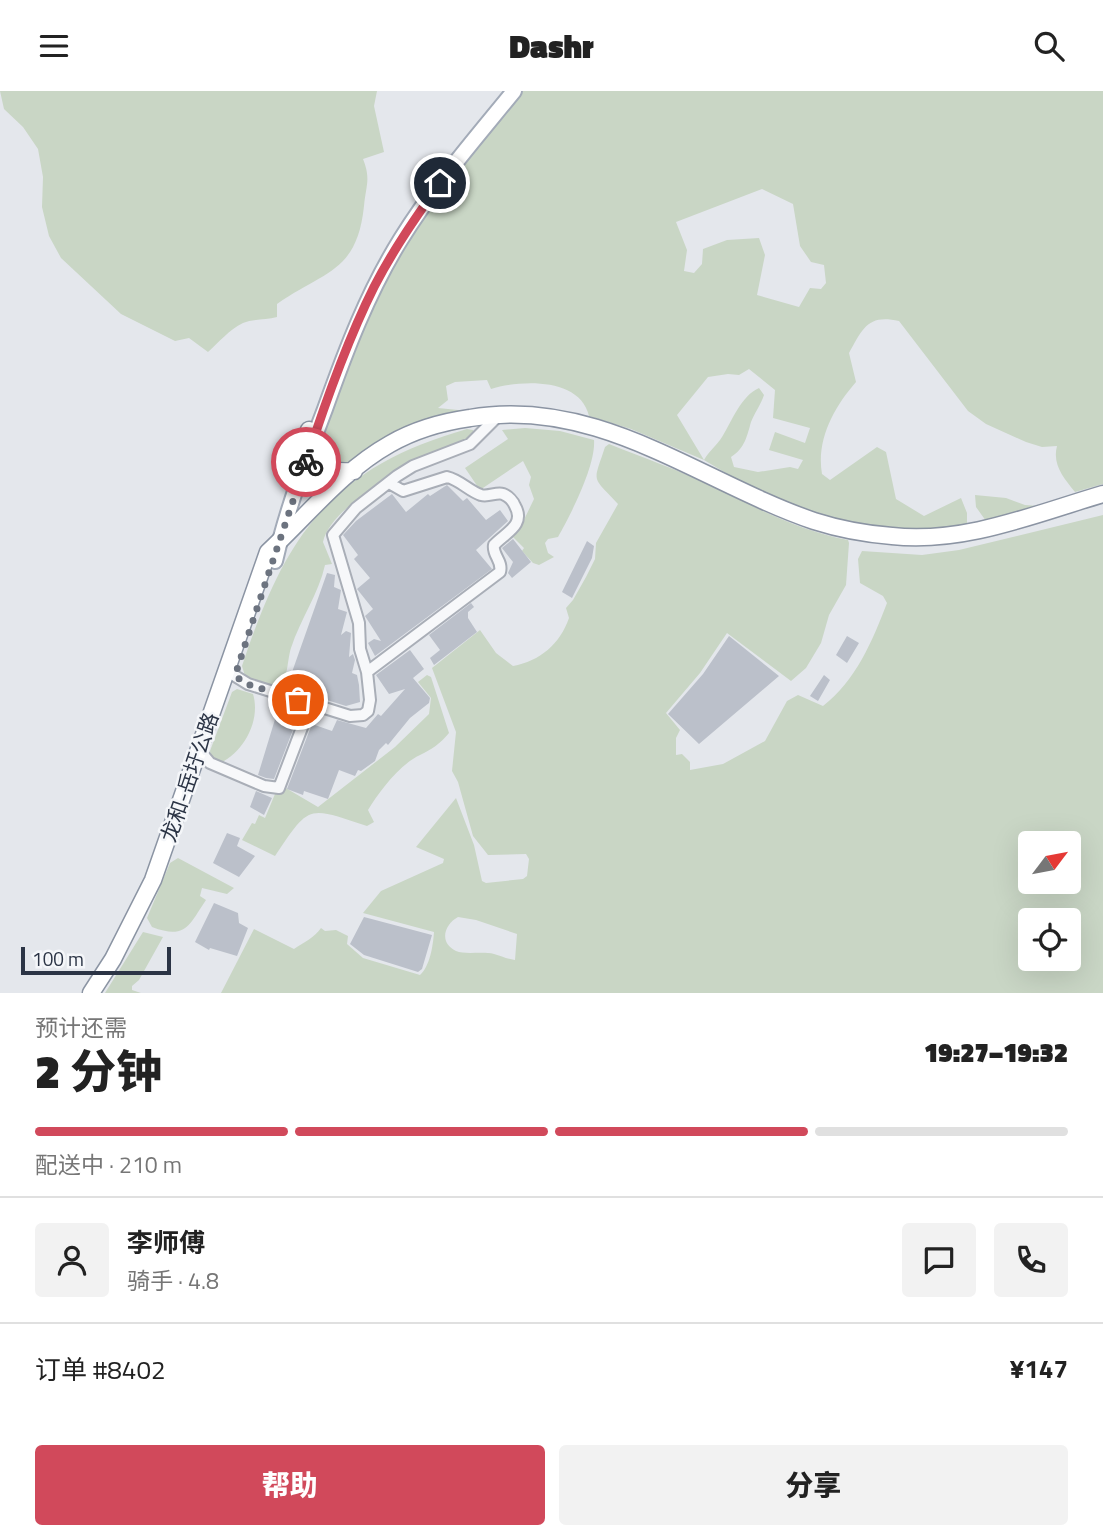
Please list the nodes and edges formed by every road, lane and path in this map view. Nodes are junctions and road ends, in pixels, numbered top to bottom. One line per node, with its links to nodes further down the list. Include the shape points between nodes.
1 (505, 91): 4 (main road, via 396,232 354,311)
2 (514, 91): 4 (main road, via 401,238 361,315)
3 (496, 417): 5 (highway, via 439,423 420,430 391,443); 6 (street, via 470,444 413,466); 7 (highway, via 524,414 566,419 618,434 802,516 864,533 907,537 962,533); 8 (highway, via 549,422 606,437 768,509 813,526 873,540 962,539)
4 (311, 435): 5 (highway, via 324,468); 9 (main road)
5 (359, 470): 9 (highway, via 322,496)
6 (389, 483): 10 (street, via 356,508 333,535 357,615); 10 (street, via 403,491 453,478 482,495 501,493 518,515 516,525 494,545 500,572)
7 (1103, 494)
8 (1103, 501)
9 (274, 551): 11 (highway, 龙和-岳圩公路); 14 (highway, 龙和-岳圩公路, via 153,880)
10 (367, 672): 12 (street, via 370,706 363,715 350,716)
11 (235, 676): 12 (street); 13 (highway, 龙和-岳圩公路)
12 (311, 704): 13 (street, via 279,788 264,786)
13 (205, 757): 15 (highway, 龙和-岳圩公路, via 140,925)
14 (92, 993)
15 (101, 993)

